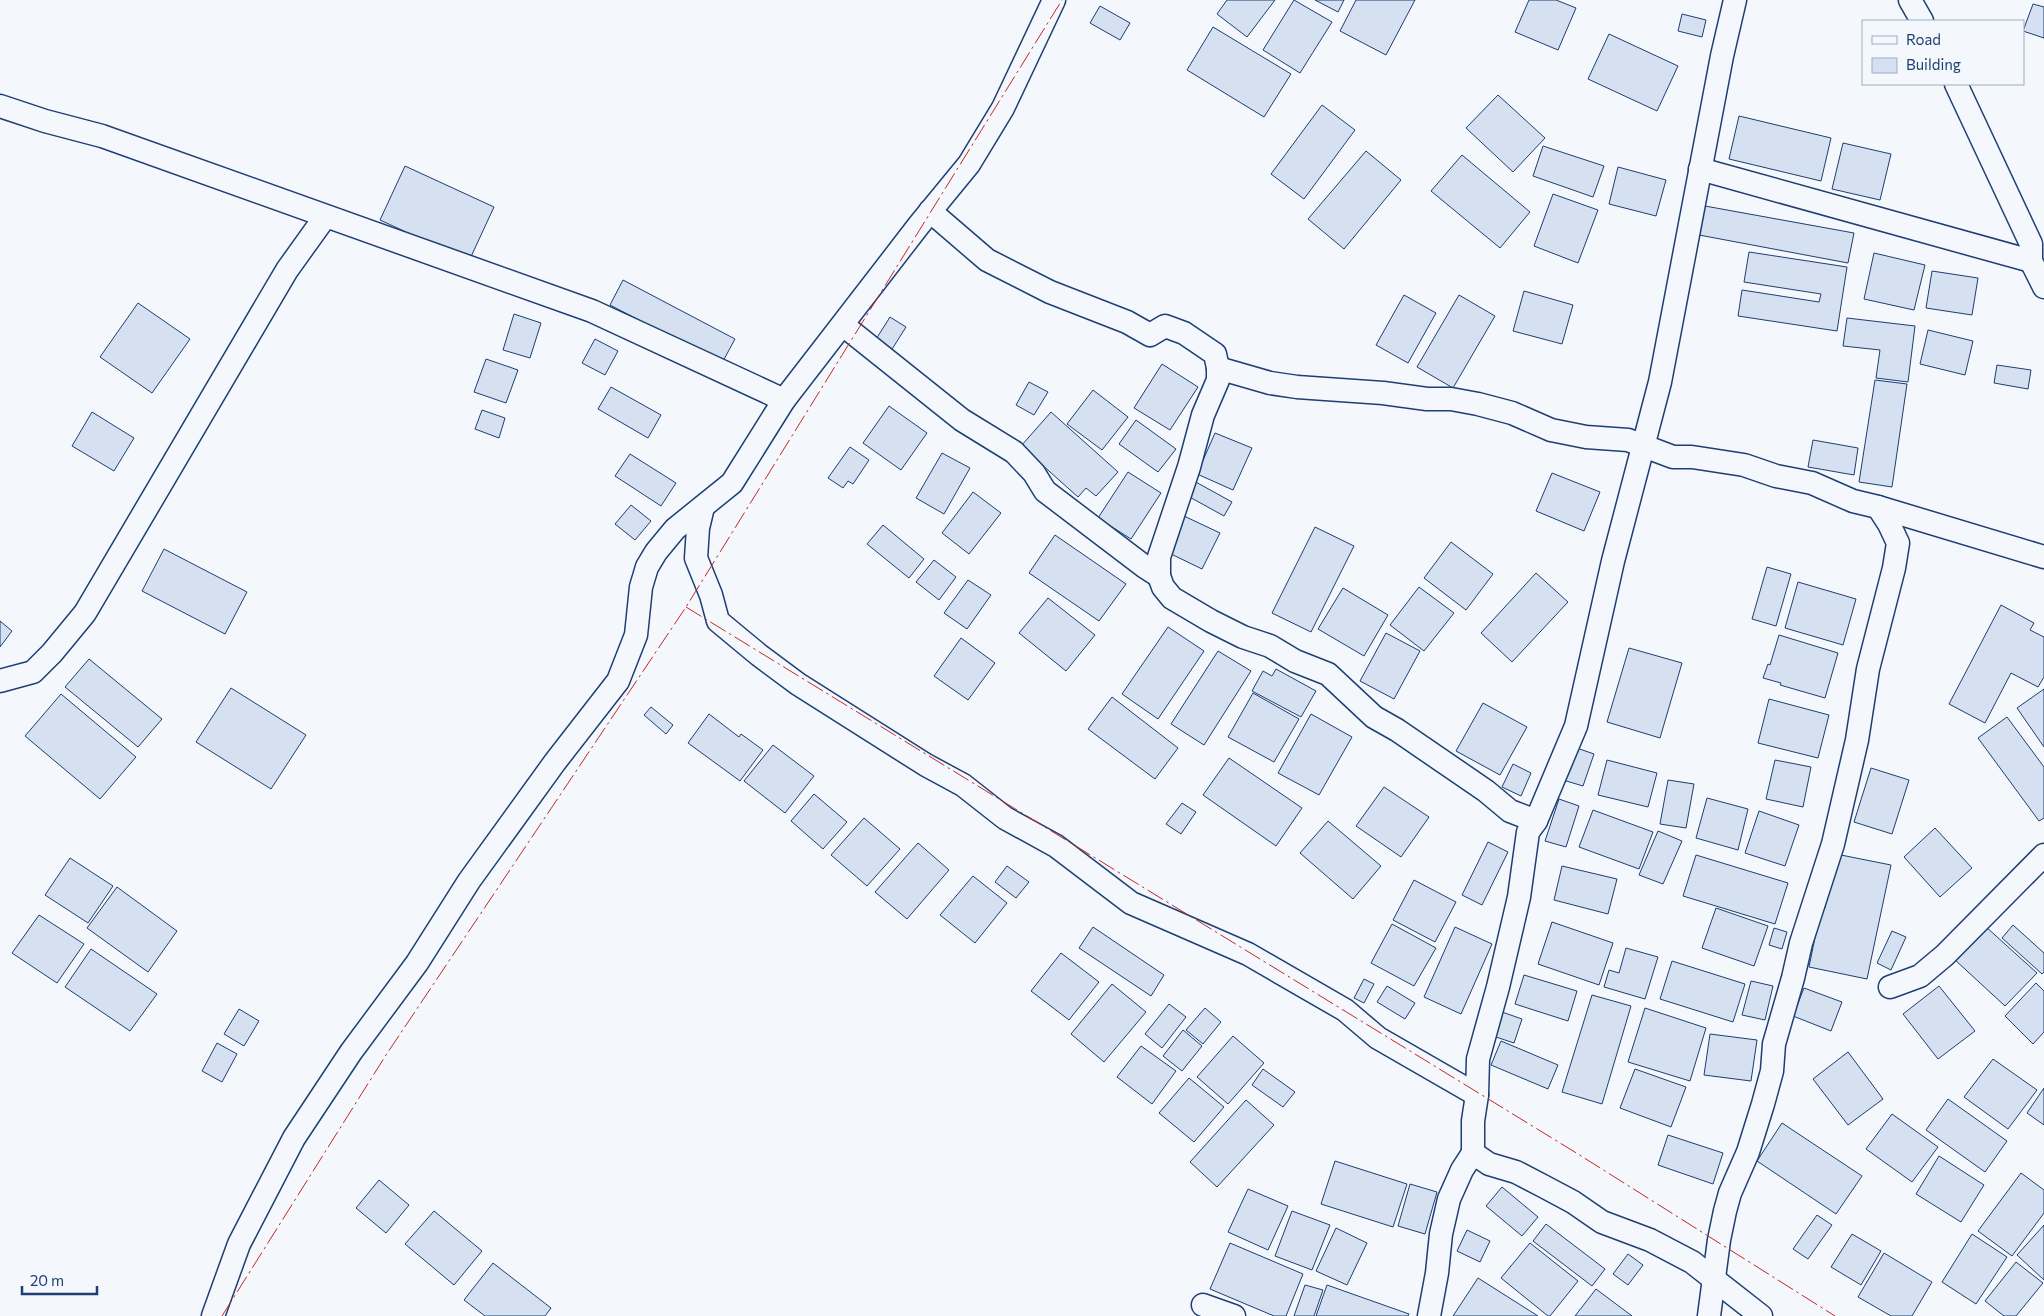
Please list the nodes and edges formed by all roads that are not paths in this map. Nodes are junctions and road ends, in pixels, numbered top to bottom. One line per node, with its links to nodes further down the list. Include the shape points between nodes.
1 (1054, 0): 8 (street, via 1003,108 968,164)
2 (1735, 0): 7 (street)
3 (1910, 0): 4 (street)
4 (1921, 20)
5 (1956, 85): 10 (street)
6 (0, 106): 9 (street, via 102,136)
7 (1700, 169): 10 (street); 15 (street, via 1660,382)
8 (930, 211): 12 (street); 13 (street, via 987,260 1050,292 1127,322 1150,335 1165,326 1184,333 1215,354)
9 (325, 216): 14 (street, via 592,310); 20 (street, via 287,270 85,613 33,672)
10 (2036, 250): 11 (street)
11 (2044, 287)
12 (843, 325): 14 (street); 19 (street, via 962,420 1014,452 1045,490)
13 (1218, 368): 15 (street, via 1270,383 1478,404 1512,413 1551,430 1628,440); 19 (street, via 1218,380 1159,557)
14 (784, 400): 16 (street, via 732,483)
15 (1644, 446): 17 (street, via 1673,457 1744,465 1812,483 1853,501); 21 (street, via 1576,726)
16 (703, 507): 24 (street, via 696,558 718,621 759,655 798,684 963,786 1005,818 1056,846 1131,903 1248,954 1345,1010 1378,1038); 28 (street, via 675,529 647,567 636,635 618,681 469,881 417,962 294,1138 239,1244)
17 (1878, 507): 18 (street); 26 (street, via 1898,543 1894,568 1868,669 1857,740 1833,844 1800,942 1774,1044 1772,1071 1763,1104 1725,1211)
18 (2044, 557)
19 (1159, 576): 21 (street, via 1172,598 1211,621 1328,674 1374,717 1486,791 1510,811)
20 (0, 681)
21 (1536, 821): 24 (street, via 1528,832 1517,906 1478,1059)
22 (2044, 855): 23 (street, via 1945,955 1920,976)
23 (1890, 987)
24 (1477, 1094): 25 (street)
25 (1473, 1153): 26 (street, via 1489,1164 1516,1172 1573,1202 1602,1222 1650,1240 1692,1262); 30 (street, via 1449,1199)
26 (1713, 1281): 31 (street); 32 (street)
27 (1203, 1305): 29 (street)
28 (213, 1316)
29 (1234, 1316)
30 (1429, 1316)
31 (1709, 1316)
32 (1761, 1316)

